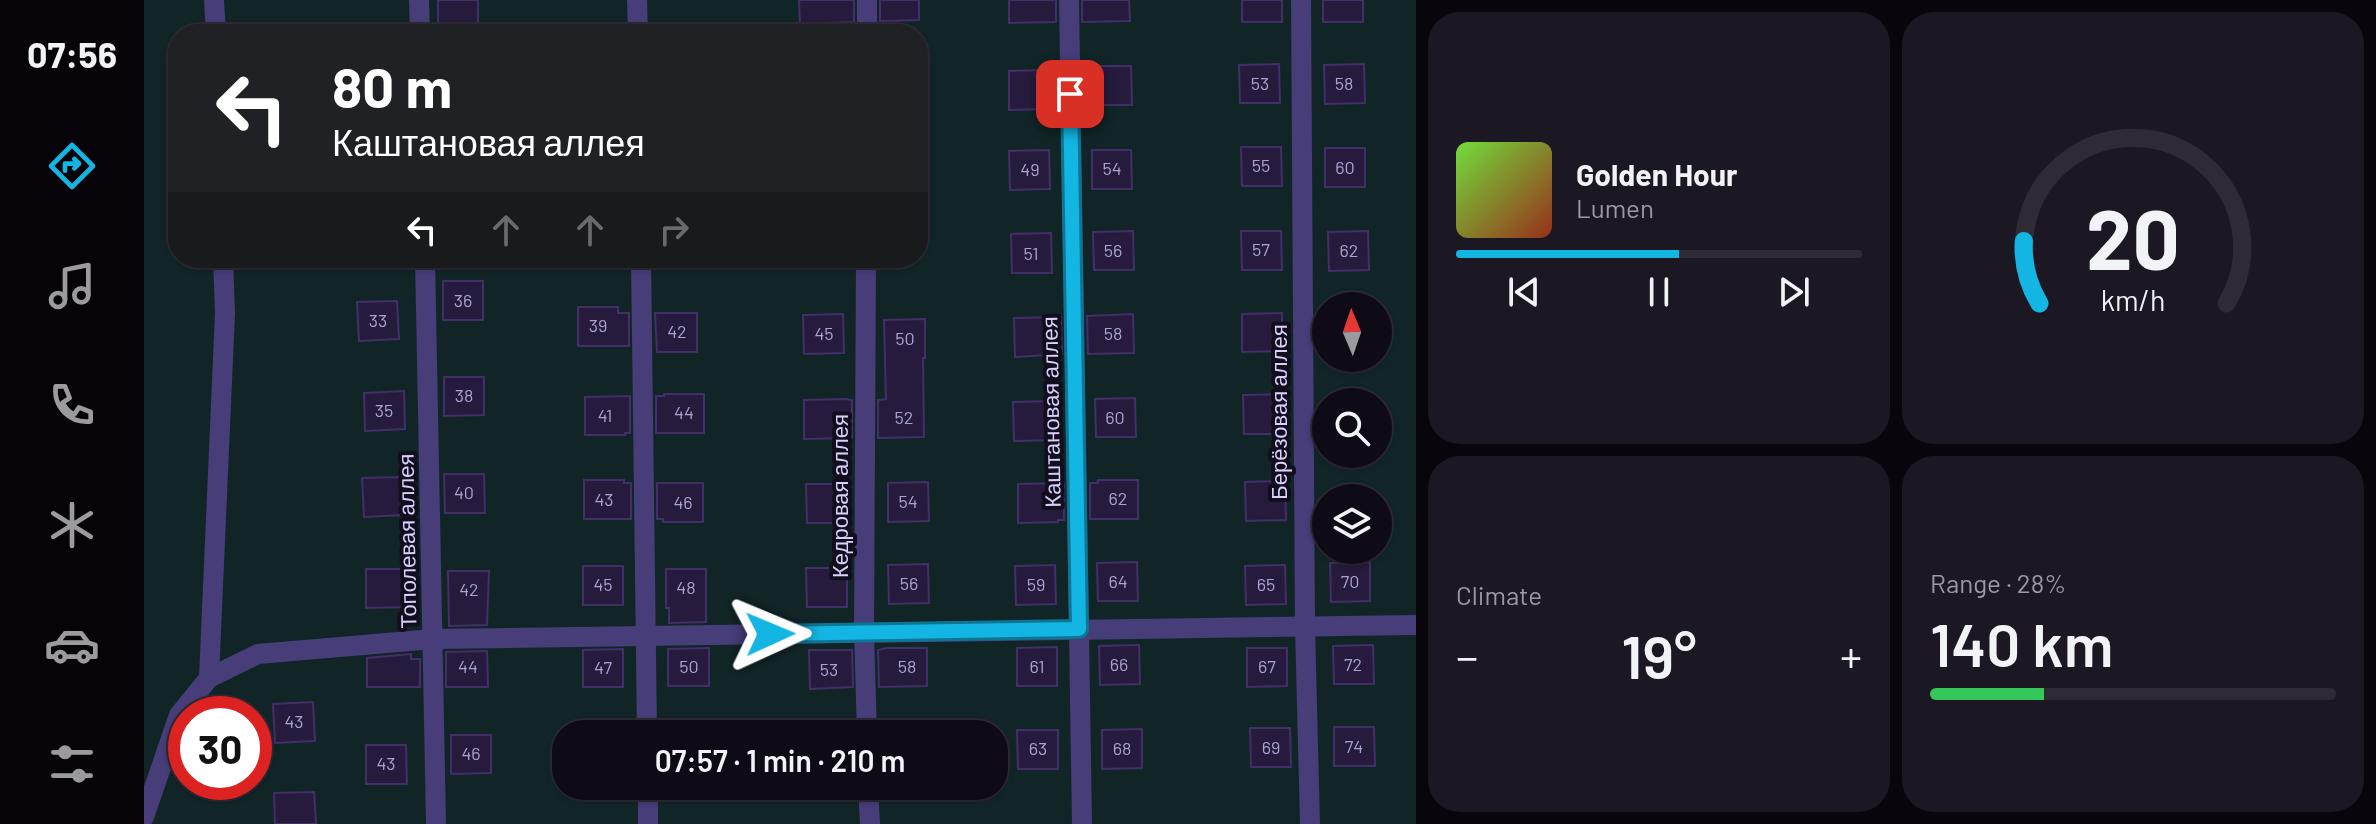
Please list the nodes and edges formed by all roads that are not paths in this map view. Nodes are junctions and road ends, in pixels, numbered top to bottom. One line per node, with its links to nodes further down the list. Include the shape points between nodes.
1 (214, 0): 7 (street)
2 (419, 0): 8 (street)
3 (637, 0): 9 (street)
4 (867, 0): 10 (street)
5 (1069, 0): 17 (street, Каштановая аллея)
6 (1301, 0): 16 (street, Берёзовая аллея)
7 (215, 24)
8 (420, 24)
9 (638, 24)
10 (867, 24)
11 (223, 268): 21 (street)
12 (425, 268): 20 (street, Тополевая аллея)
13 (641, 268): 19 (street)
14 (866, 268): 18 (street, Кедровая аллея)
15 (1416, 625): 16 (street)
16 (1305, 626): 17 (street); 31 (street, Берёзовая аллея)
17 (1079, 629): 18 (street); 30 (street, Каштановая аллея)
18 (864, 633): 19 (street); 23 (street, Кедровая аллея)
19 (646, 636): 20 (street); 22 (street)
20 (433, 639): 21 (street, via 258,654); 27 (street, Тополевая аллея)
21 (209, 678): 26 (street, via 179,715)
22 (647, 720)
23 (867, 720)
24 (648, 800): 28 (street)
25 (869, 800): 29 (street)
26 (144, 817)
27 (436, 824)
28 (648, 824)
29 (870, 824)
30 (1082, 824)
31 (1310, 824)

